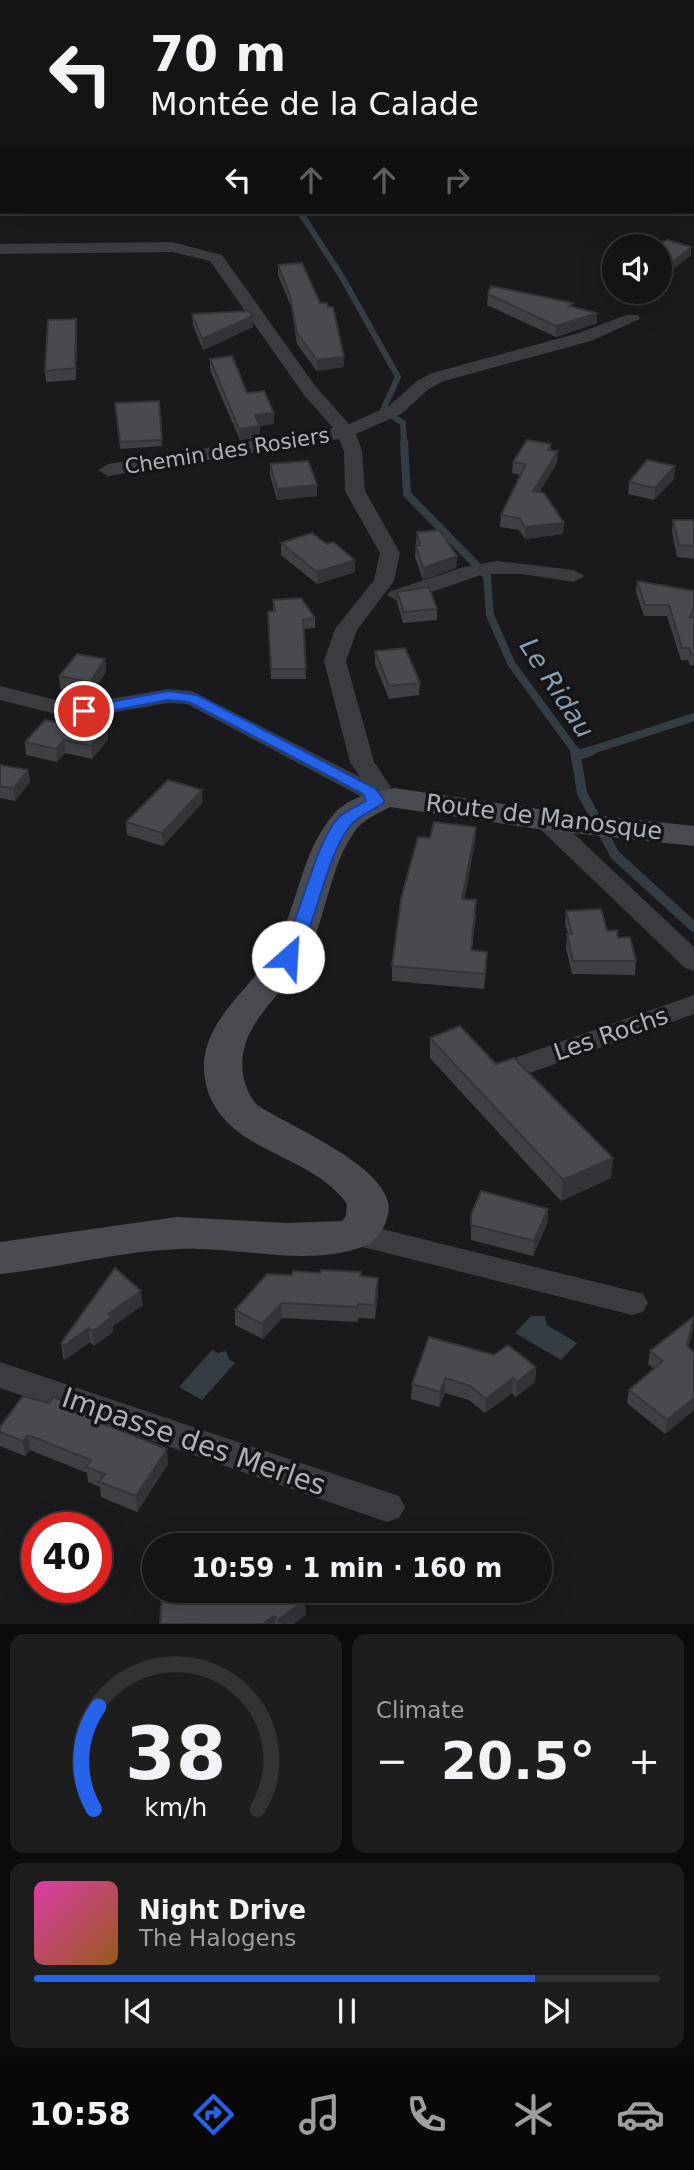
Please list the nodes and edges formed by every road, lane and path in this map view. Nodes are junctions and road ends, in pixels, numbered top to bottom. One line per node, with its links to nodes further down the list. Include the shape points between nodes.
1 (0, 249): 3 (street, Chemin des Rosiers, via 172,247 216,258 310,391)
2 (632, 319): 3 (street, via 585,337 438,377 387,415)
3 (346, 432): 4 (street, Chemin des Rosiers); 6 (street, Chemin des Rosiers, via 355,491 390,554 389,568)
4 (108, 471)
5 (574, 576): 6 (street, via 503,566 480,569 420,592)
6 (372, 596): 8 (street, Chemin des Rosiers, via 346,629 335,661 362,762)
7 (0, 694): 8 (street, via 76,712 168,696 192,698)
8 (380, 794): 9 (street, Route de Manosque); 14 (street, via 344,821 298,939 227,1041 222,1069 232,1104 253,1124 344,1174 364,1195 368,1217)
9 (545, 820): 10 (street, Route de Manosque); 11 (street)
10 (694, 836)
11 (694, 962)
12 (694, 1004): 13 (street, Les Rochs)
13 (527, 1064)
14 (354, 1234): 15 (street, via 318,1239 176,1233); 16 (street)
15 (0, 1258)
16 (632, 1303)
17 (0, 1375): 18 (street, Impasse des Merles)
18 (387, 1507)

